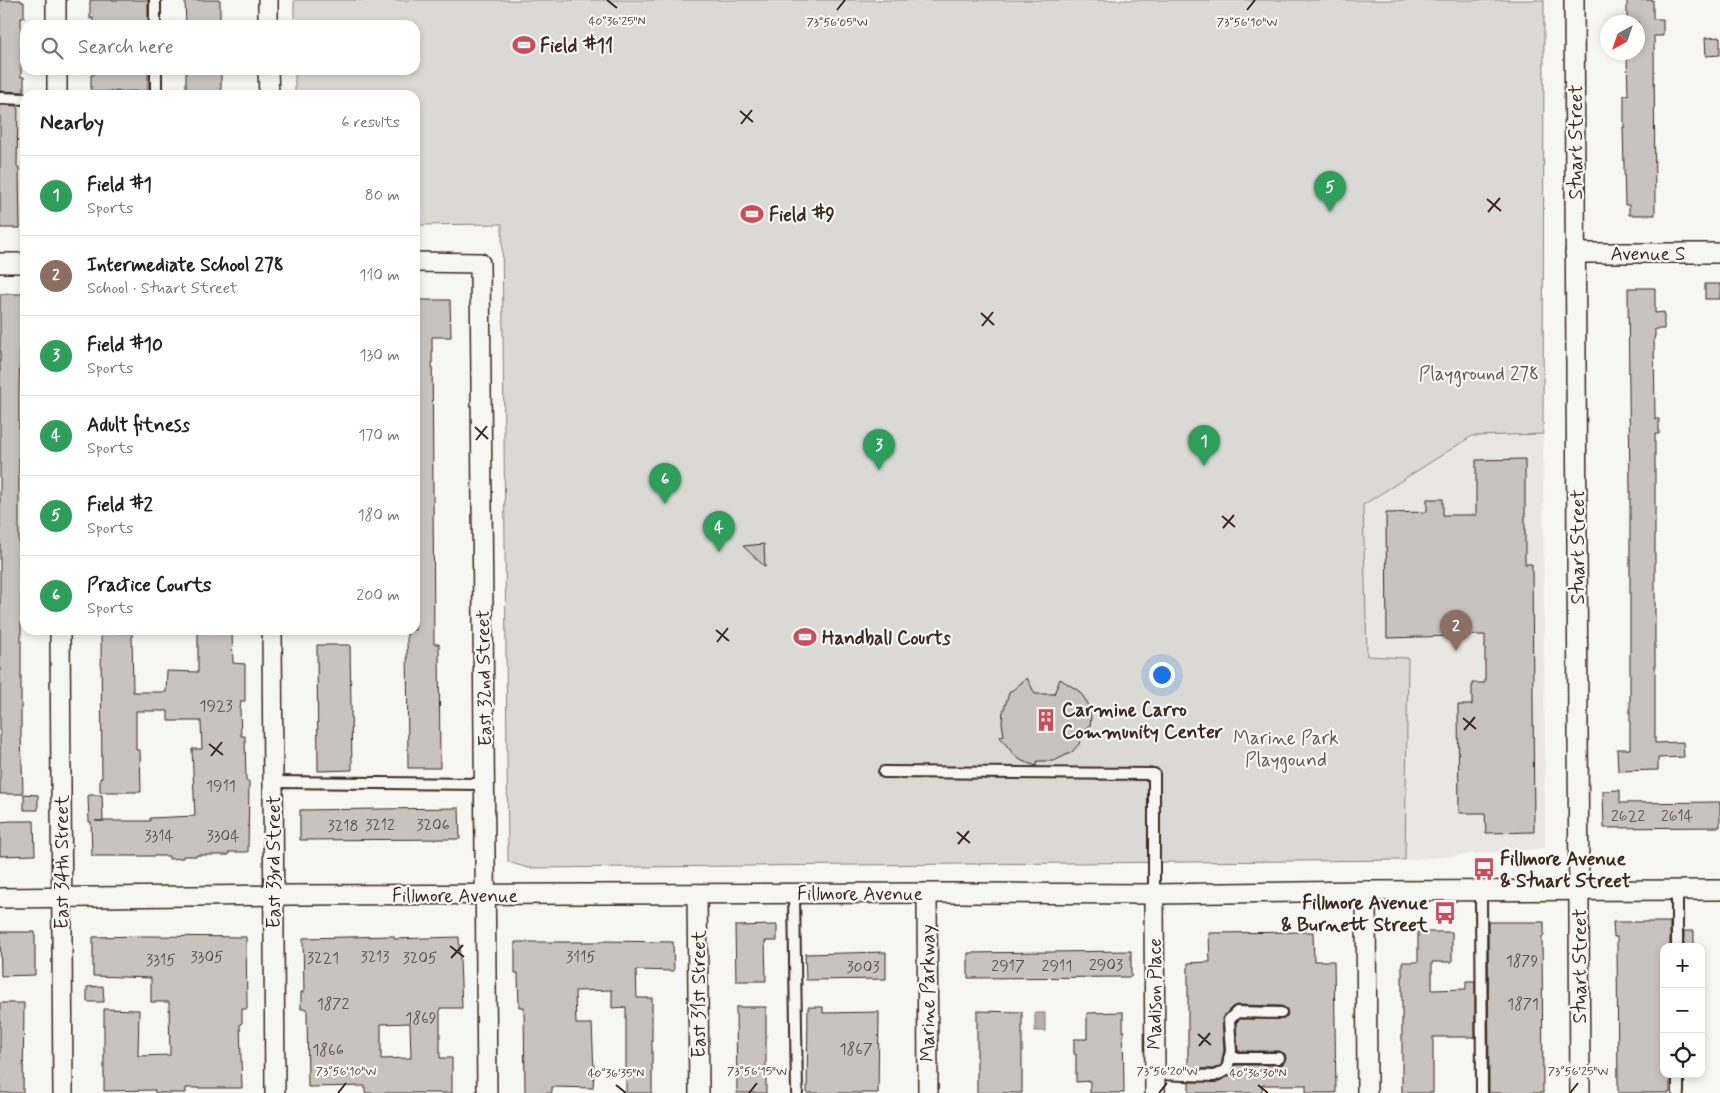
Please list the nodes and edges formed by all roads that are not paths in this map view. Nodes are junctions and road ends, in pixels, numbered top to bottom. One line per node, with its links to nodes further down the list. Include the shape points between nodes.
1 (56, 0): 5 (street)
2 (155, 0): 6 (lane)
3 (268, 0): 7 (street)
4 (1574, 0): 16 (street, Stuart Street)
5 (56, 20)
6 (155, 20)
7 (268, 20)
8 (57, 75): 11 (street)
9 (156, 75): 12 (lane)
10 (268, 75): 13 (street)
11 (57, 90)
12 (156, 90)
13 (269, 90)
14 (0, 98): 15 (lane)
15 (20, 99)
16 (1575, 253): 17 (street, Avenue S); 30 (street, Stuart Street)
17 (1720, 254)
18 (420, 262): 25 (street, East 32nd Street, via 480,262)
19 (0, 263): 20 (street)
20 (20, 263)
21 (60, 635): 38 (street, East 34th Street)
22 (272, 635): 24 (street, East 33rd Street)
23 (884, 772): 34 (lane, via 1154,774)
24 (273, 782): 25 (lane); 35 (street, East 33rd Street)
25 (484, 784): 36 (street, East 32nd Street)
26 (1677, 890): 27 (street, Fillmore Avenue); 30 (street, Fillmore Avenue); 39 (lane)
27 (1720, 890)
28 (1366, 891): 29 (street, Fillmore Avenue); 34 (street, Fillmore Avenue); 52 (street)
29 (1481, 891): 30 (street, Fillmore Avenue); 53 (lane)
30 (1578, 891): 54 (street, Stuart Street)
31 (927, 893): 33 (street, Fillmore Avenue); 34 (street, Fillmore Avenue); 50 (street, Marine Parkway)
32 (697, 894): 33 (street, Fillmore Avenue); 36 (street, Fillmore Avenue); 48 (street, East 31st Street)
33 (794, 894): 49 (lane)
34 (1154, 894): 43 (street, Madison Place)
35 (274, 895): 36 (street, Fillmore Avenue); 38 (street, Fillmore Avenue); 46 (street, East 33rd Street)
36 (485, 895): 47 (street, East 32nd Street)
37 (0, 898): 38 (street, Fillmore Avenue)
38 (61, 898): 45 (street, East 34th Street)
39 (1677, 943)
40 (1281, 1013): 41 (lane, via 1237,1012 1230,1020)
41 (1229, 1058): 42 (lane); 43 (lane, via 1227,1070 1214,1076)
42 (1279, 1058)
43 (1155, 1074): 51 (street, Madison Place)
44 (1678, 1078): 55 (lane)
45 (63, 1093)
46 (275, 1093)
47 (487, 1093)
48 (698, 1093)
49 (798, 1093)
50 (928, 1093)
51 (1155, 1093)
52 (1367, 1093)
53 (1482, 1093)
54 (1580, 1093)
55 (1678, 1093)

